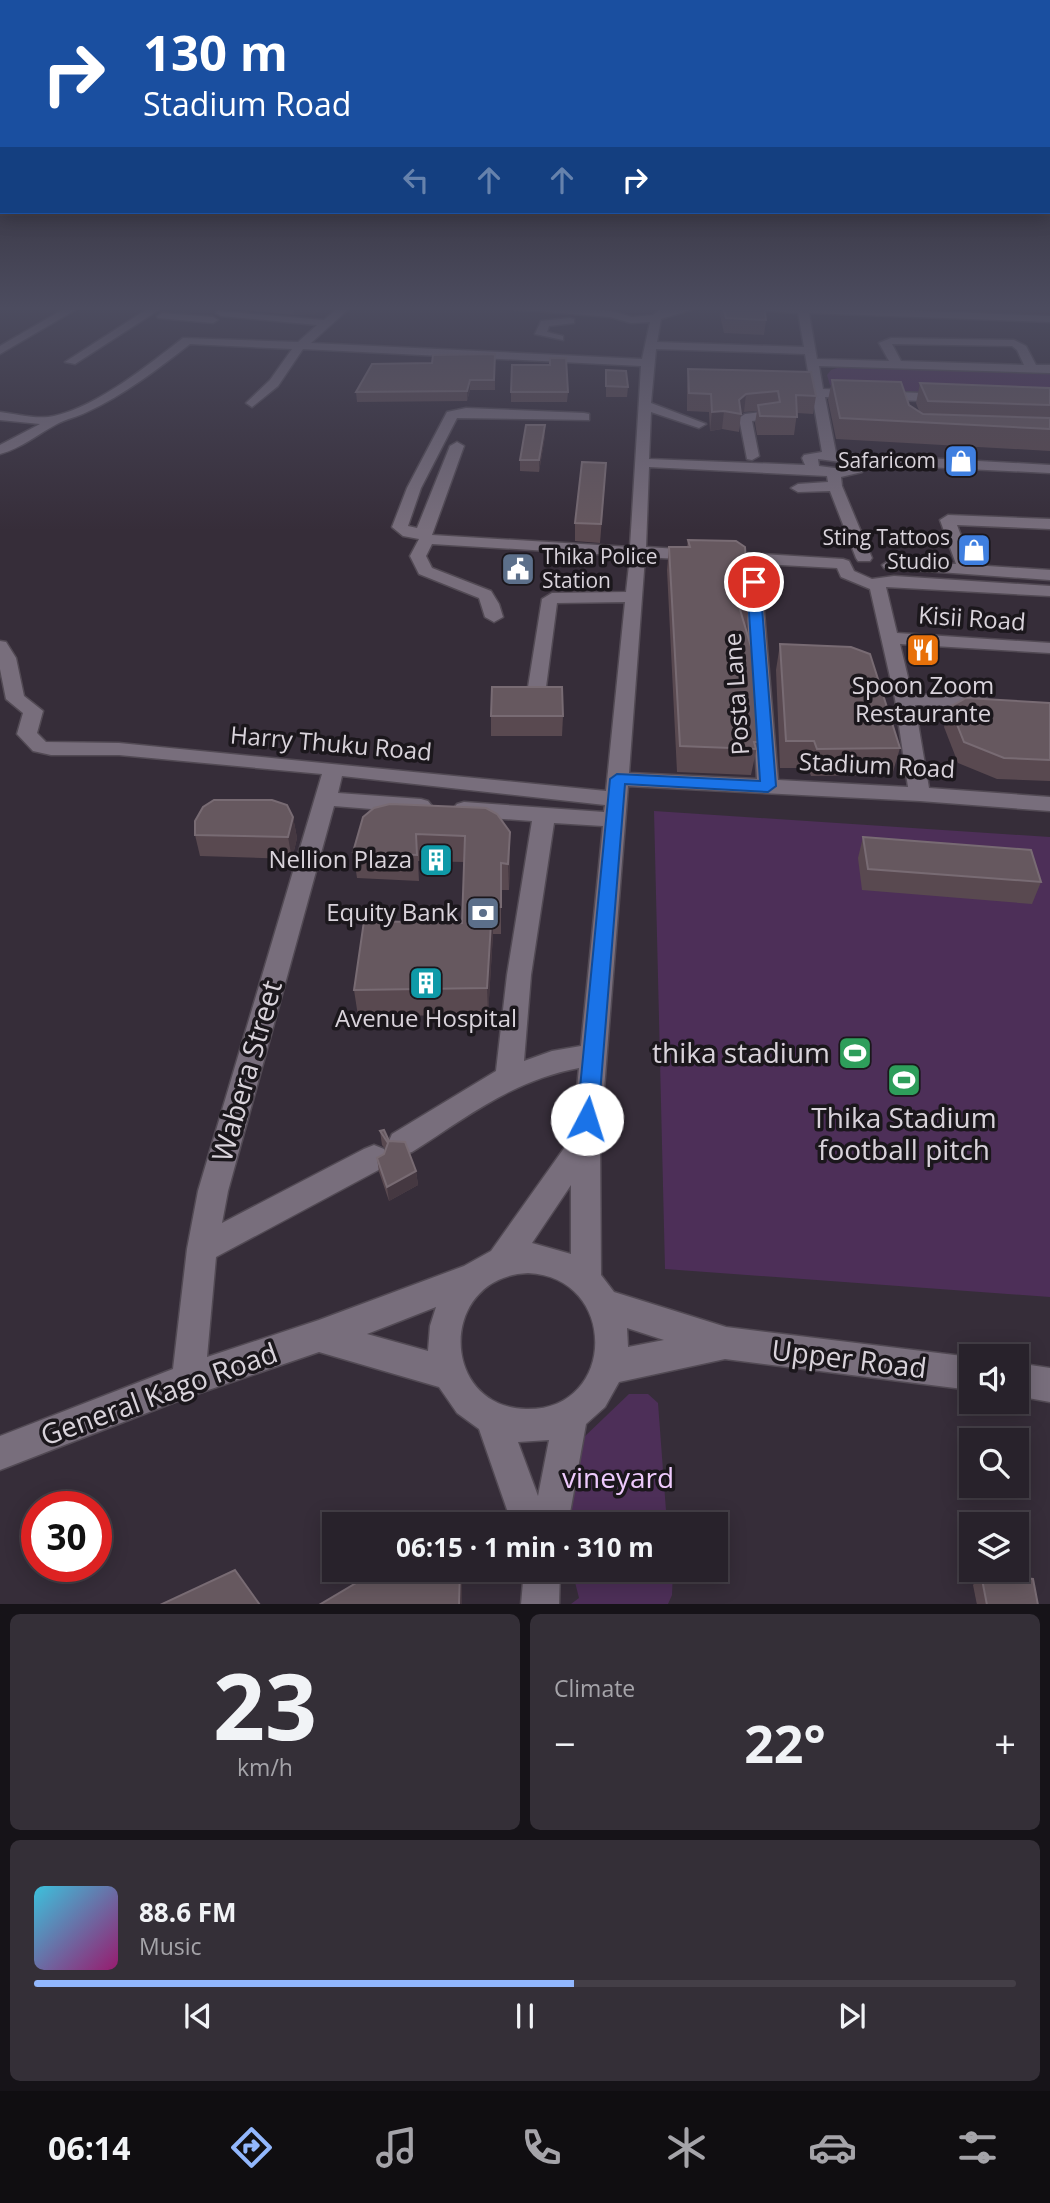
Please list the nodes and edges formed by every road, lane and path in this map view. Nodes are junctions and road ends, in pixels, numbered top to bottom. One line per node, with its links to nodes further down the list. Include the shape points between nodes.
1 (133, 381): 14 (street)
2 (276, 381): 8 (street)
3 (646, 381): 9 (street)
4 (816, 381): 5 (street)
5 (818, 393): 6 (street); 18 (street)
6 (904, 396): 7 (street); 11 (street)
7 (957, 398)
8 (252, 403)
9 (644, 405): 15 (street); 20 (street)
10 (770, 415): 19 (street, via 745,418)
11 (910, 415)
12 (0, 416): 14 (street)
13 (584, 417): 28 (street, via 452,415 414,488 400,527)
14 (53, 421): 17 (street)
15 (699, 424)
16 (457, 446): 28 (street)
17 (0, 450)
18 (829, 454): 21 (street); 22 (street)
19 (752, 456): 20 (street); 21 (street)
20 (643, 457): 21 (street); 29 (street)
21 (812, 464): 25 (street)
22 (855, 464): 23 (street); 24 (street); 25 (street)
23 (1050, 469)
24 (1050, 479)
25 (834, 480): 26 (street); 31 (street)
26 (797, 488)
27 (1050, 524): 33 (street, via 948,520)
28 (425, 536): 29 (street); 38 (street, via 418,556 425,571 485,595)
29 (638, 551): 30 (street); 37 (street)
30 (752, 557): 32 (street); 46 (street, Posta Lane)
31 (864, 558): 32 (street); 35 (street)
32 (843, 564): 35 (street, via 847,574 862,582)
33 (966, 570): 34 (street); 35 (street)
34 (1050, 575)
35 (887, 577): 36 (street); 39 (street)
36 (1050, 591)
37 (633, 597): 42 (street, via 552,598); 49 (street)
38 (494, 617)
39 (890, 638): 41 (street, Kisii Road); 43 (street)
40 (0, 646): 45 (street, Harry Thuku Road, via 15,699 33,711 27,734 40,747 119,749)
41 (1050, 648)
42 (537, 687)
43 (904, 699): 44 (street); 47 (street)
44 (1008, 706)
45 (334, 769): 48 (street, Wabera Street); 49 (street, Harry Thuku Road)
46 (768, 786): 47 (street, Stadium Road); 49 (street, Stadium Road)
47 (920, 794): 50 (street, Stadium Road)
48 (325, 799): 51 (street); 57 (street, Wabera Street, via 213,1191)
49 (617, 800): 51 (street); 52 (street)
50 (1050, 804)
51 (544, 815): 53 (street, via 519,975)
52 (593, 1055): 53 (street, via 552,1062); 54 (street)
53 (509, 1077): 55 (street)
54 (586, 1140): 58 (street); 60 (street)
55 (402, 1143)
56 (374, 1158): 57 (street)
57 (202, 1249): 66 (street, Wabera Street)
58 (503, 1260): 59 (street); 60 (street, via 540,1257 570,1268)
59 (470, 1279): 61 (street, General Kago Road); 65 (street, via 449,1311 443,1341)
60 (594, 1293): 62 (street); 63 (street, via 609,1321)
61 (319, 1336): 65 (street); 66 (street, General Kago Road)
62 (726, 1343): 63 (street); 64 (street, Upper Road)
63 (607, 1368): 69 (street, via 590,1399)
64 (959, 1372)
65 (449, 1373): 70 (street, via 466,1400)
66 (188, 1380): 71 (street, General Kago Road)
67 (1029, 1382): 68 (street)
68 (1050, 1385)
69 (571, 1415): 70 (street, via 548,1425 524,1427); 73 (street)
70 (492, 1419): 72 (street)
71 (0, 1453)
72 (526, 1512)
73 (552, 1512)
74 (541, 1582): 75 (street)
75 (540, 1604)

